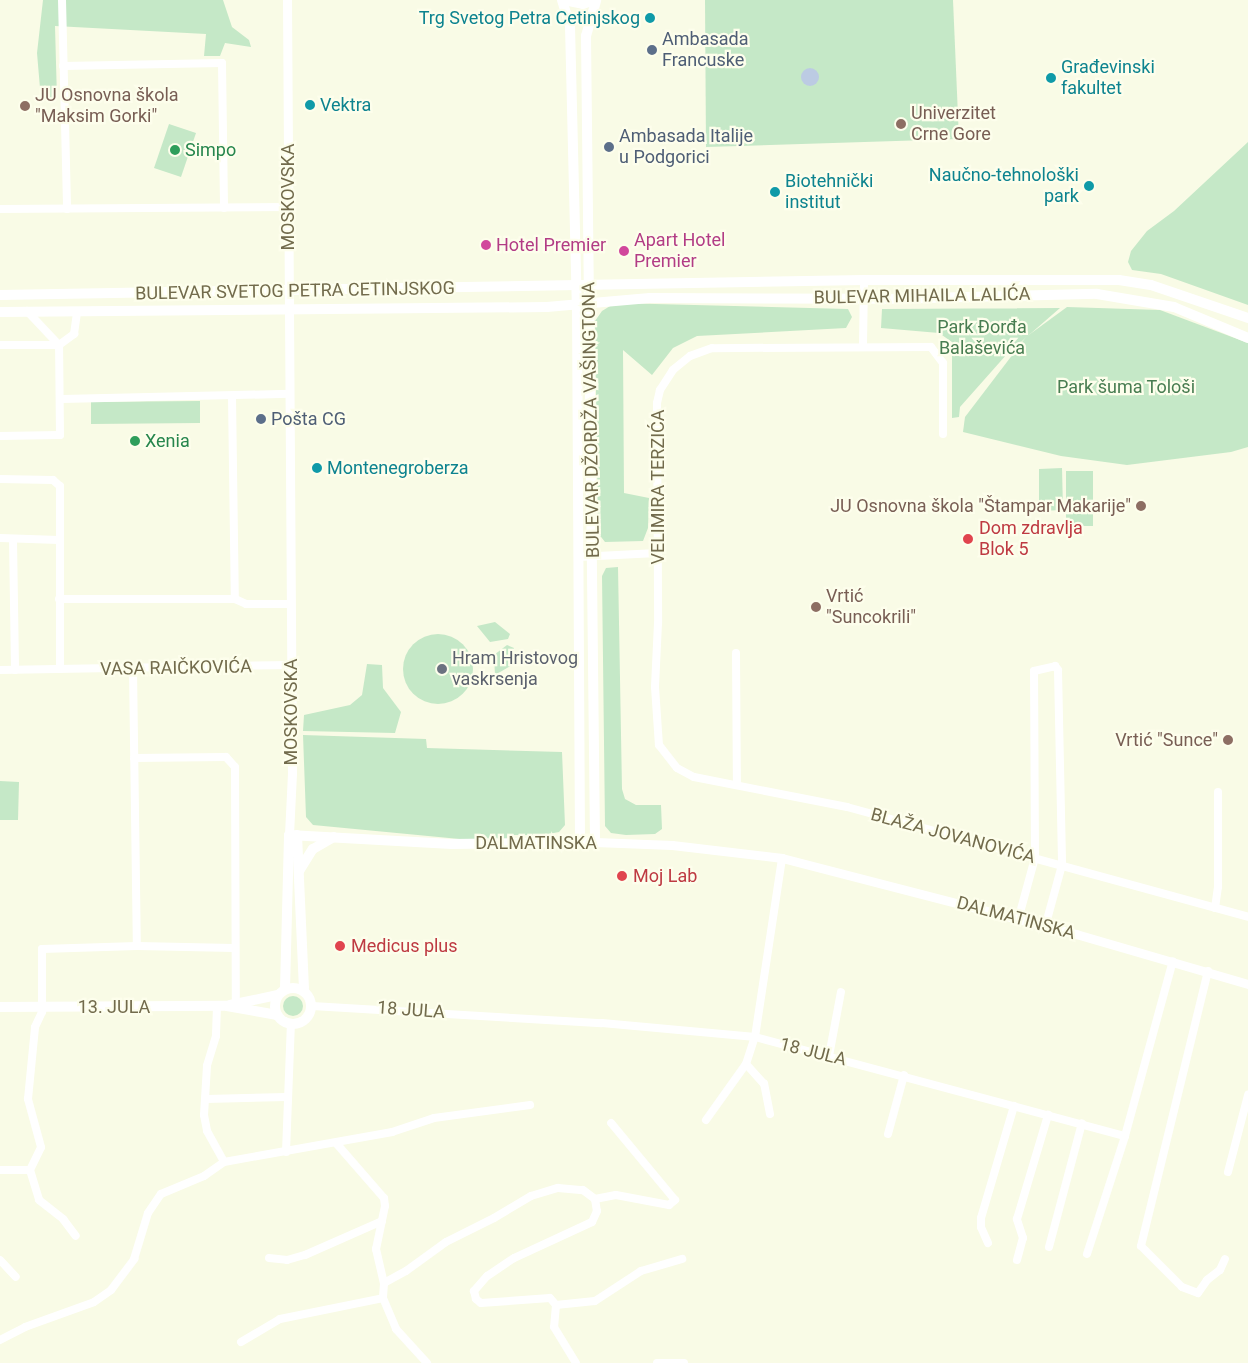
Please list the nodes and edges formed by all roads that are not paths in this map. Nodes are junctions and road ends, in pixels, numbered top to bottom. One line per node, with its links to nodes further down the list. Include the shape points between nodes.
1 (62, 0): 5 (street)
2 (287, 0): 6 (street, MOSKOVSKA)
3 (563, 0): 4 (main road, via 583,4); 11 (main road, BULEVAR DŽORDŽA VAŠINGTONA, via 570,26)
4 (595, 0): 12 (main road, BULEVAR DŽORDŽA VAŠINGTONA, via 586,36)
5 (63, 66): 7 (street, via 222,64); 9 (street)
6 (288, 207): 7 (street); 13 (street, MOSKOVSKA)
7 (224, 208): 9 (street)
8 (0, 209): 9 (street)
9 (66, 209)
10 (864, 280): 12 (main road, BULEVAR MIHAILA LALIĆA); 15 (street); 22 (main road, BULEVAR MIHAILA LALIĆA, via 1119,280 1151,284)
11 (576, 286): 12 (main road, BULEVAR SVETOG PETRA CETINJSKOG); 13 (main road, BULEVAR SVETOG PETRA CETINJSKOG); 16 (main road, BULEVAR DŽORDŽA VAŠINGTONA)
12 (589, 286): 17 (main road, BULEVAR DŽORDŽA VAŠINGTONA)
13 (288, 292): 14 (main road, BULEVAR SVETOG PETRA CETINJSKOG); 18 (street, MOSKOVSKA)
14 (0, 295)
15 (864, 298): 17 (main road, BULEVAR MIHAILA LALIĆA, via 650,298 612,300); 23 (main road, BULEVAR MIHAILA LALIĆA, via 1118,295 1174,308); 26 (street)
16 (577, 306): 17 (main road, BULEVAR SVETOG PETRA CETINJSKOG); 18 (main road, BULEVAR SVETOG PETRA CETINJSKOG); 37 (main road, BULEVAR DŽORDŽA VAŠINGTONA)
17 (589, 306): 38 (main road, BULEVAR DŽORDŽA VAŠINGTONA)
18 (288, 310): 21 (main road, BULEVAR SVETOG PETRA CETINJSKOG); 27 (street, MOSKOVSKA)
19 (27, 311): 20 (main road, BULEVAR SVETOG PETRA CETINJSKOG); 21 (main road, BULEVAR SVETOG PETRA CETINJSKOG); 25 (street)
20 (0, 312)
21 (77, 312): 25 (street, via 74,334)
22 (1248, 318)
23 (1248, 338)
24 (0, 345): 25 (street)
25 (59, 345): 29 (street)
26 (863, 345): 30 (street, VELIMIRA TERZIĆA, via 920,345 931,347 939,354 943,363); 36 (street, VELIMIRA TERZIĆA, via 712,348 690,356 677,367 660,390 657,403)
27 (289, 394): 28 (street); 41 (street, MOSKOVSKA)
28 (232, 396): 29 (street); 40 (street)
29 (62, 399): 31 (street, via 60,435)
30 (943, 434)
31 (0, 436)
32 (0, 478): 35 (street, via 58,482)
33 (0, 538): 34 (street)
34 (13, 540): 35 (street); 47 (street)
35 (59, 540): 39 (street)
36 (657, 553): 38 (street); 48 (street, VELIMIRA TERZIĆA, via 655,696 657,738)
37 (578, 556): 38 (street); 54 (main road, BULEVAR DŽORDŽA VAŠINGTONA)
38 (593, 556): 55 (main road, BULEVAR DŽORDŽA VAŠINGTONA)
39 (59, 599): 40 (street); 44 (street)
40 (235, 599): 41 (street, via 246,604)
41 (290, 604): 43 (street, MOSKOVSKA)
42 (736, 653): 50 (street)
43 (291, 665): 45 (street, VASA RAIČKOVIĆA); 52 (street, MOSKOVSKA)
44 (60, 669): 45 (street, VASA RAIČKOVIĆA); 47 (street, VASA RAIČKOVIĆA)
45 (133, 669): 49 (street)
46 (0, 670): 47 (street, VASA RAIČKOVIĆA)
47 (15, 670)
48 (664, 752): 50 (street, BLAŽA JOVANOVIĆA, via 685,773)
49 (134, 758): 64 (street); 65 (street, via 226,756 232,761)
50 (737, 784): 57 (street, BLAŽA JOVANOVIĆA, via 847,807)
51 (1218, 792): 60 (street)
52 (293, 835): 53 (main road, DALMATINSKA); 59 (main road, MOSKOVSKA); 70 (main road, MOSKOVSKA)
53 (338, 835): 54 (main road, DALMATINSKA, via 452,844); 59 (main road, via 315,847)
54 (580, 842): 55 (main road, DALMATINSKA)
55 (595, 842): 56 (street, DALMATINSKA, via 672,845)
56 (782, 858): 62 (street, DALMATINSKA); 78 (street)
57 (1035, 858): 58 (street, BLAŽA JOVANOVIĆA); 58 (street, via 1034,671 1055,666 1058,670); 62 (street)
58 (1062, 865): 60 (street, BLAŽA JOVANOVIĆA); 63 (street)
59 (298, 872): 69 (main road, MOSKOVSKA)
60 (1215, 908): 61 (street, BLAŽA JOVANOVIĆA)
61 (1248, 917)
62 (1018, 920): 63 (street, DALMATINSKA)
63 (1045, 927): 66 (street, DALMATINSKA)
64 (137, 946): 65 (street); 75 (street, via 42,949)
65 (234, 948): 72 (street)
66 (1173, 961): 67 (street, DALMATINSKA); 93 (street)
67 (1208, 971): 68 (street, DALMATINSKA); 107 (street, via 1141,1246 1182,1287 1198,1293 1220,1270)
68 (1248, 984)
69 (304, 991): 70 (main road, via 295,987); 73 (main road)
70 (281, 992): 72 (main road); 76 (main road, via 274,1005)
71 (841, 992): 79 (street)
72 (229, 1006): 75 (main road, 13. JULA); 76 (main road); 84 (street, via 207,1066)
73 (312, 1006): 77 (main road, via 305,1020); 78 (street, 18 JULA, via 555,1020)
74 (0, 1007): 75 (main road, 13. JULA)
75 (42, 1007): 98 (street, via 35,1027 28,1099 41,1147)
76 (277, 1015): 77 (main road)
77 (290, 1024): 83 (street)
78 (755, 1037): 79 (street, 18 JULA); 80 (street)
79 (829, 1056): 81 (street, 18 JULA)
80 (746, 1064): 87 (street, via 764,1084); 89 (street)
81 (904, 1075): 86 (street, 18 JULA); 92 (street)
82 (1248, 1095): 99 (street)
83 (287, 1097): 84 (street); 95 (street)
84 (206, 1099): 96 (street, via 207,1131)
85 (530, 1105): 94 (street, via 434,1118 392,1132)
86 (1014, 1106): 88 (street, 18 JULA); 103 (street, via 982,1218 981,1227)
87 (770, 1114)
88 (1048, 1115): 91 (street, 18 JULA); 110 (street, via 1018,1219 1023,1238)
89 (706, 1120)
90 (611, 1122): 100 (street, via 675,1200 669,1205 616,1195)
91 (1082, 1123): 93 (street, 18 JULA); 104 (street)
92 (888, 1134)
93 (1125, 1136): 105 (street)
94 (336, 1143): 95 (street); 101 (street, via 380,1191 385,1206)
95 (286, 1152): 96 (street)
96 (224, 1162): 115 (street, via 204,1176 170,1188 157,1199 148,1213 134,1259 111,1290 94,1302)
97 (0, 1170): 98 (street)
98 (30, 1170): 102 (street, via 38,1200 63,1219)
99 (1228, 1172)
100 (595, 1199): 112 (street, via 583,1190 571,1188 537,1193 446,1242); 114 (street, via 598,1211 592,1222 514,1258 487,1276 474,1291 481,1303 544,1296)
101 (382, 1222): 106 (street, via 305,1256 287,1260); 112 (street, via 376,1249)
102 (76, 1236)
103 (988, 1243)
104 (1049, 1247)
105 (1087, 1254)
106 (269, 1258)
107 (1225, 1258)
108 (682, 1259): 114 (street, via 641,1271 595,1301)
109 (0, 1260): 111 (street)
110 (1017, 1260)
111 (16, 1277)
112 (384, 1283): 113 (street)
113 (383, 1298): 116 (street, via 280,1319); 117 (street, via 396,1329)
114 (556, 1305): 118 (street, via 554,1326)
115 (0, 1340)
116 (241, 1342)
117 (426, 1363)
118 (576, 1363)
119 (657, 1363): 120 (street)
120 (675, 1363): 121 (street)
121 (684, 1363)

